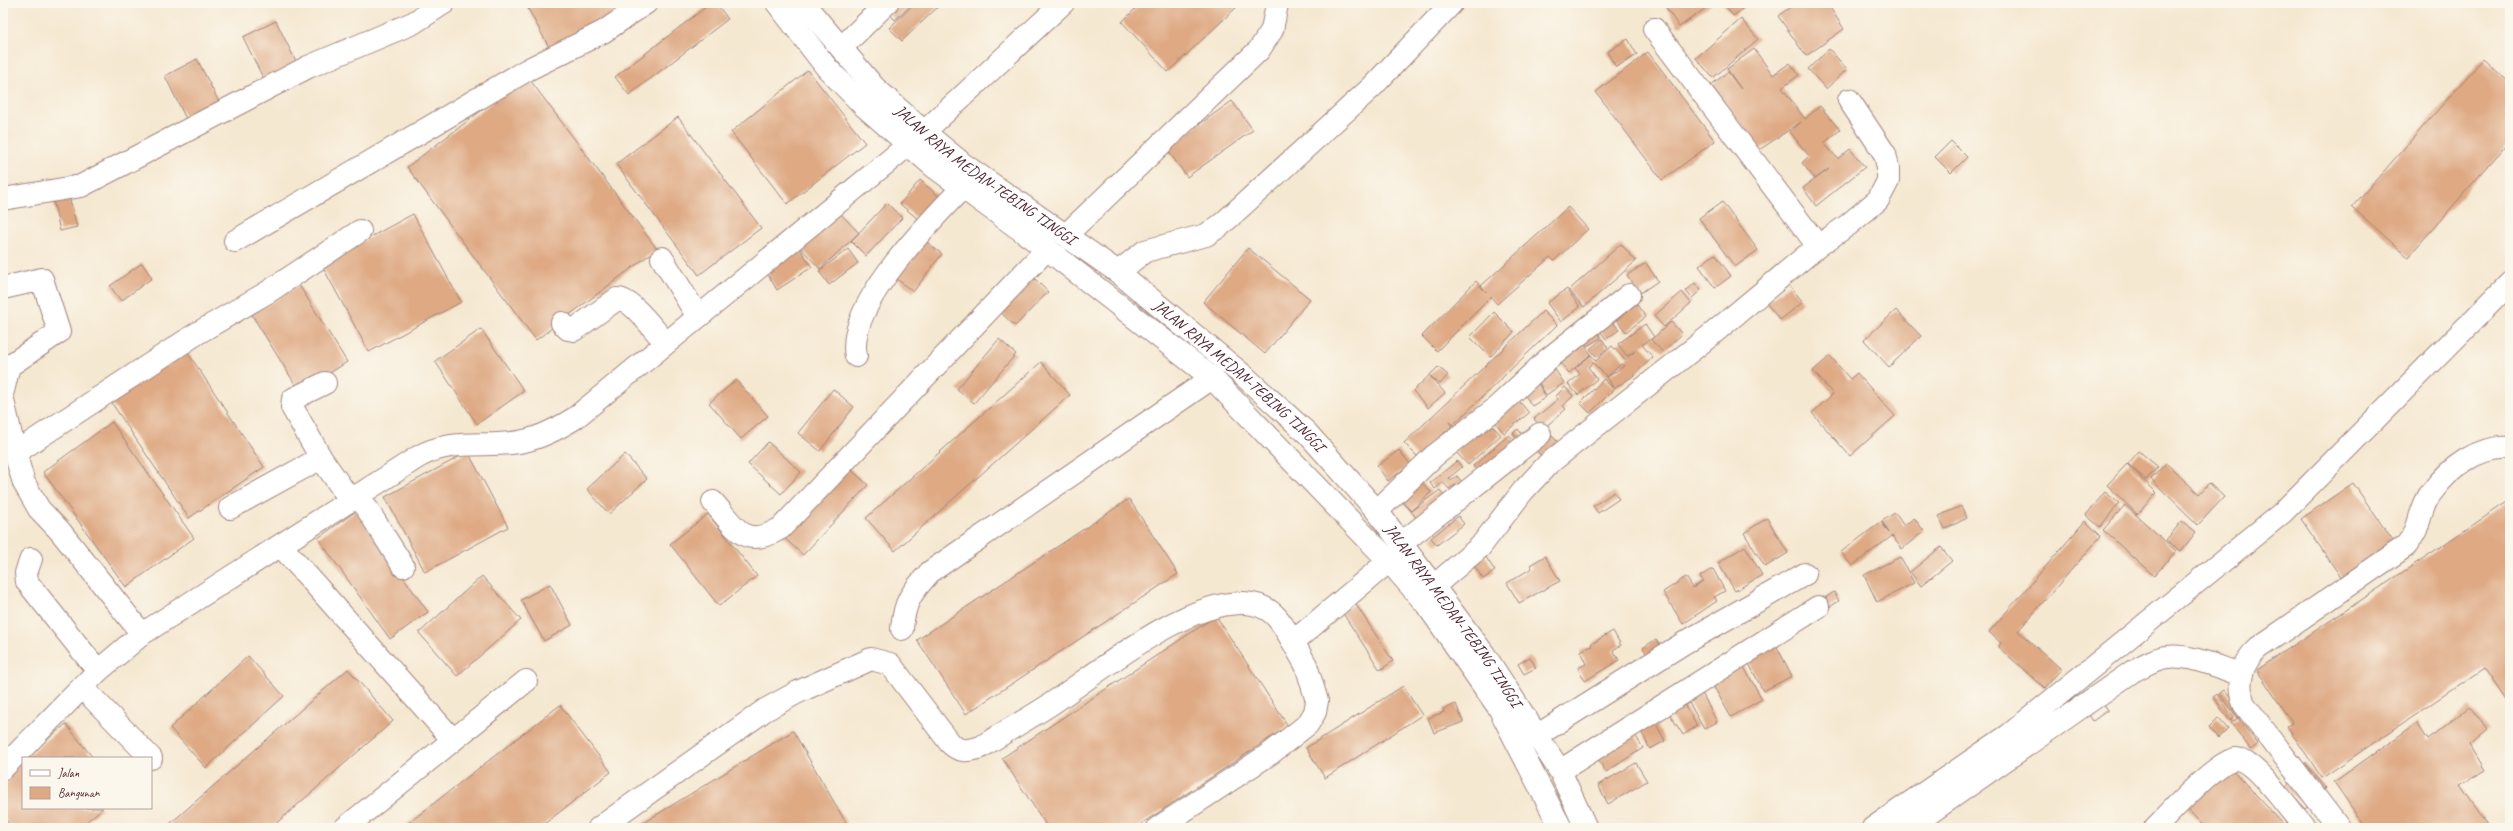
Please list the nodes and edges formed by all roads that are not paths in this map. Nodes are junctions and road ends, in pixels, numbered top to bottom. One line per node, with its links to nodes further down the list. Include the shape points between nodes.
1 (444, 3): 14 (main road, via 413,23 308,67 81,186)
2 (646, 3): 17 (main road, via 603,32 527,70)
3 (777, 3): 12 (main road, JALAN RAYA MEDAN-TEBING TINGGI, via 826,68 864,106)
4 (803, 3): 10 (main road, JALAN RAYA MEDAN-TEBING TINGGI)
5 (887, 3): 10 (main road)
6 (1063, 3): 12 (main road)
7 (1452, 3): 21 (main road, via 1372,87 1221,225 1206,235 1145,252)
8 (1278, 4): 16 (main road, via 1272,30 1259,50)
9 (1654, 29): 18 (main road)
10 (841, 48): 12 (main road, JALAN RAYA MEDAN-TEBING TINGGI)
11 (1849, 100): 18 (main road, via 1885,154 1888,180 1878,200)
12 (916, 138): 13 (main road, JALAN RAYA MEDAN-TEBING TINGGI); 16 (main road, JALAN RAYA MEDAN-TEBING TINGGI, via 963,164); 25 (main road)
13 (962, 188): 19 (main road, JALAN RAYA MEDAN-TEBING TINGGI); 28 (main road, via 910,242 876,291 856,329 853,343)
14 (3, 199)
15 (360, 231): 35 (main road, via 268,292 196,334)
16 (1066, 235): 21 (main road, JALAN RAYA MEDAN-TEBING TINGGI)
17 (235, 241)
18 (1818, 246): 47 (main road, via 1548,464 1523,491 1480,547)
19 (1047, 249): 29 (main road, JALAN RAYA MEDAN-TEBING TINGGI); 38 (main road, via 781,528 756,539 741,534)
20 (662, 258): 25 (main road)
21 (1118, 272): 40 (main road, JALAN RAYA MEDAN-TEBING TINGGI, via 1244,376 1307,433)
22 (2510, 283): 66 (main road, via 2282,513 2009,735)
23 (3, 288): 31 (main road, via 42,280 59,332 9,366)
24 (1629, 295): 40 (main road, via 1547,360 1496,409 1434,456)
25 (698, 317): 27 (main road)
26 (562, 323): 27 (main road, via 568,329 574,330 622,299 630,304)
27 (666, 343): 37 (main road, via 558,429 524,441 449,445 432,449)
28 (856, 356)
29 (1212, 378): 44 (main road, JALAN RAYA MEDAN-TEBING TINGGI); 49 (main road, via 930,572 912,592 904,610)
30 (325, 383): 36 (main road, via 293,399 292,403 292,408)
31 (3, 391)
32 (3, 400): 35 (main road)
33 (1540, 434): 41 (main road)
34 (2510, 448): 53 (main road, via 2498,446 2481,451 2457,466 2430,493 2421,511 2417,528 2406,546 2258,648 2244,664)
35 (15, 453): 50 (main road, via 24,483 39,509 60,531)
36 (321, 458): 37 (main road); 39 (main road)
37 (355, 499): 42 (main road); 45 (main road)
38 (713, 502)
39 (230, 508)
40 (1377, 510): 41 (main road, JALAN RAYA MEDAN-TEBING TINGGI)
41 (1403, 542): 47 (main road, JALAN RAYA MEDAN-TEBING TINGGI)
42 (281, 546): 50 (main road); 57 (main road)
43 (32, 559): 52 (main road, via 26,573 27,582)
44 (1389, 562): 51 (main road); 64 (main road, JALAN RAYA MEDAN-TEBING TINGGI, via 1427,605 1499,708)
45 (403, 566)
46 (1805, 574): 56 (main road, via 1684,642)
47 (1435, 585): 56 (main road, JALAN RAYA MEDAN-TEBING TINGGI)
48 (1818, 607): 60 (main road)
49 (902, 629)
50 (142, 634): 52 (main road)
51 (1293, 642): 62 (main road, via 1279,617 1263,608 1245,603 1221,604 1183,619 1143,642 981,747 966,751 956,750 890,664 871,659 765,710); 63 (main road, via 1306,665 1317,701 1315,712 1308,724 1271,753)
52 (98, 671): 55 (main road)
53 (2242, 675): 67 (main road, via 2188,659 2167,657 2151,662 2132,671); 70 (main road, via 2240,695 2244,704)
54 (526, 681): 57 (main road)
55 (82, 687): 58 (main road); 59 (main road)
56 (1538, 735): 60 (main road, JALAN RAYA MEDAN-TEBING TINGGI)
57 (453, 740): 61 (main road)
58 (150, 757)
59 (3, 768)
60 (1560, 771): 65 (main road, JALAN RAYA MEDAN-TEBING TINGGI)
61 (345, 828)
62 (599, 828)
63 (1158, 828)
64 (1561, 828)
65 (1586, 828)
66 (1873, 828)
67 (1908, 828)
68 (2155, 828): 69 (main road, via 2214,770 2230,760 2237,759 2253,767)
69 (2305, 828)
70 (2338, 828)

